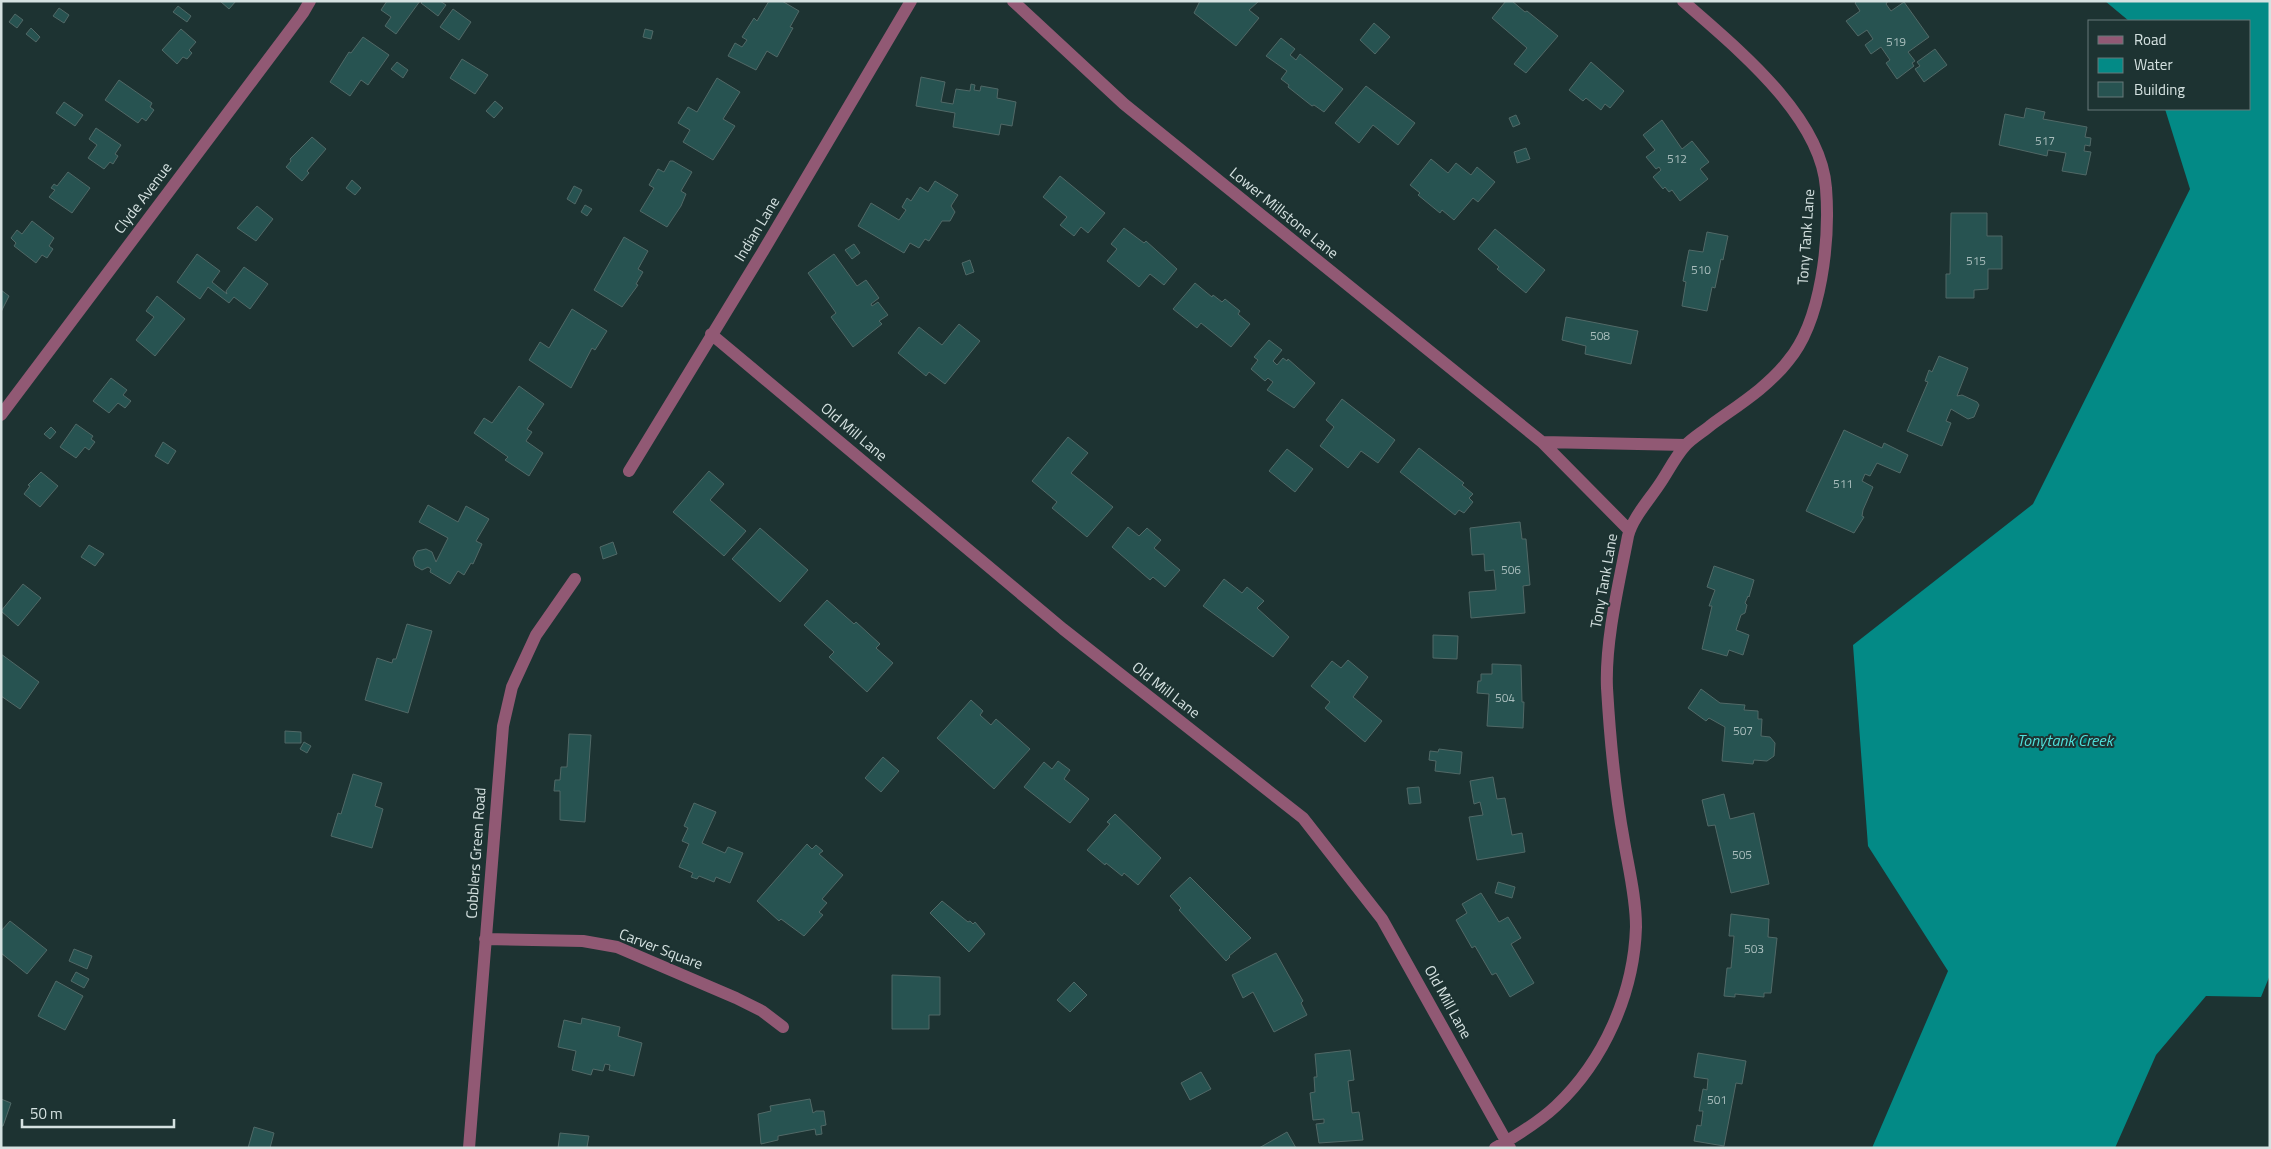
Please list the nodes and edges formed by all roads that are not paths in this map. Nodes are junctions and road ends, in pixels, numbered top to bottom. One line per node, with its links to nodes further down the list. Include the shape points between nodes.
1 (310, 1): 6 (street, Clyde Avenue)
2 (911, 1): 5 (street, Indian Lane)
3 (1013, 1): 7 (street, Lower Millstone Lane, via 1124,104)
4 (1683, 1): 8 (street, Tony Tank Lane, via 1755,65 1807,133 1822,166 1827,217 1817,303 1794,353 1763,385)
5 (711, 334): 9 (street, Indian Lane); 14 (street, Old Mill Lane, via 1063,629 1303,818 1382,919)
6 (1, 414)
7 (1542, 442): 8 (street); 10 (street, Lower Millstone Lane)
8 (1686, 445): 10 (street, Tony Tank Lane)
9 (629, 471)
10 (1629, 530): 14 (street, Tony Tank Lane, via 1611,636 1607,683 1636,927 1629,981 1615,1020 1598,1053 1575,1086 1554,1108)
11 (574, 579): 12 (street, Cobblers Green Road, via 536,635 512,687 498,766)
12 (485, 939): 13 (street, Carver Square, via 583,941 617,947 736,998); 15 (street, Cobblers Green Road)
13 (784, 1027)
14 (1504, 1146)
15 (469, 1148)

